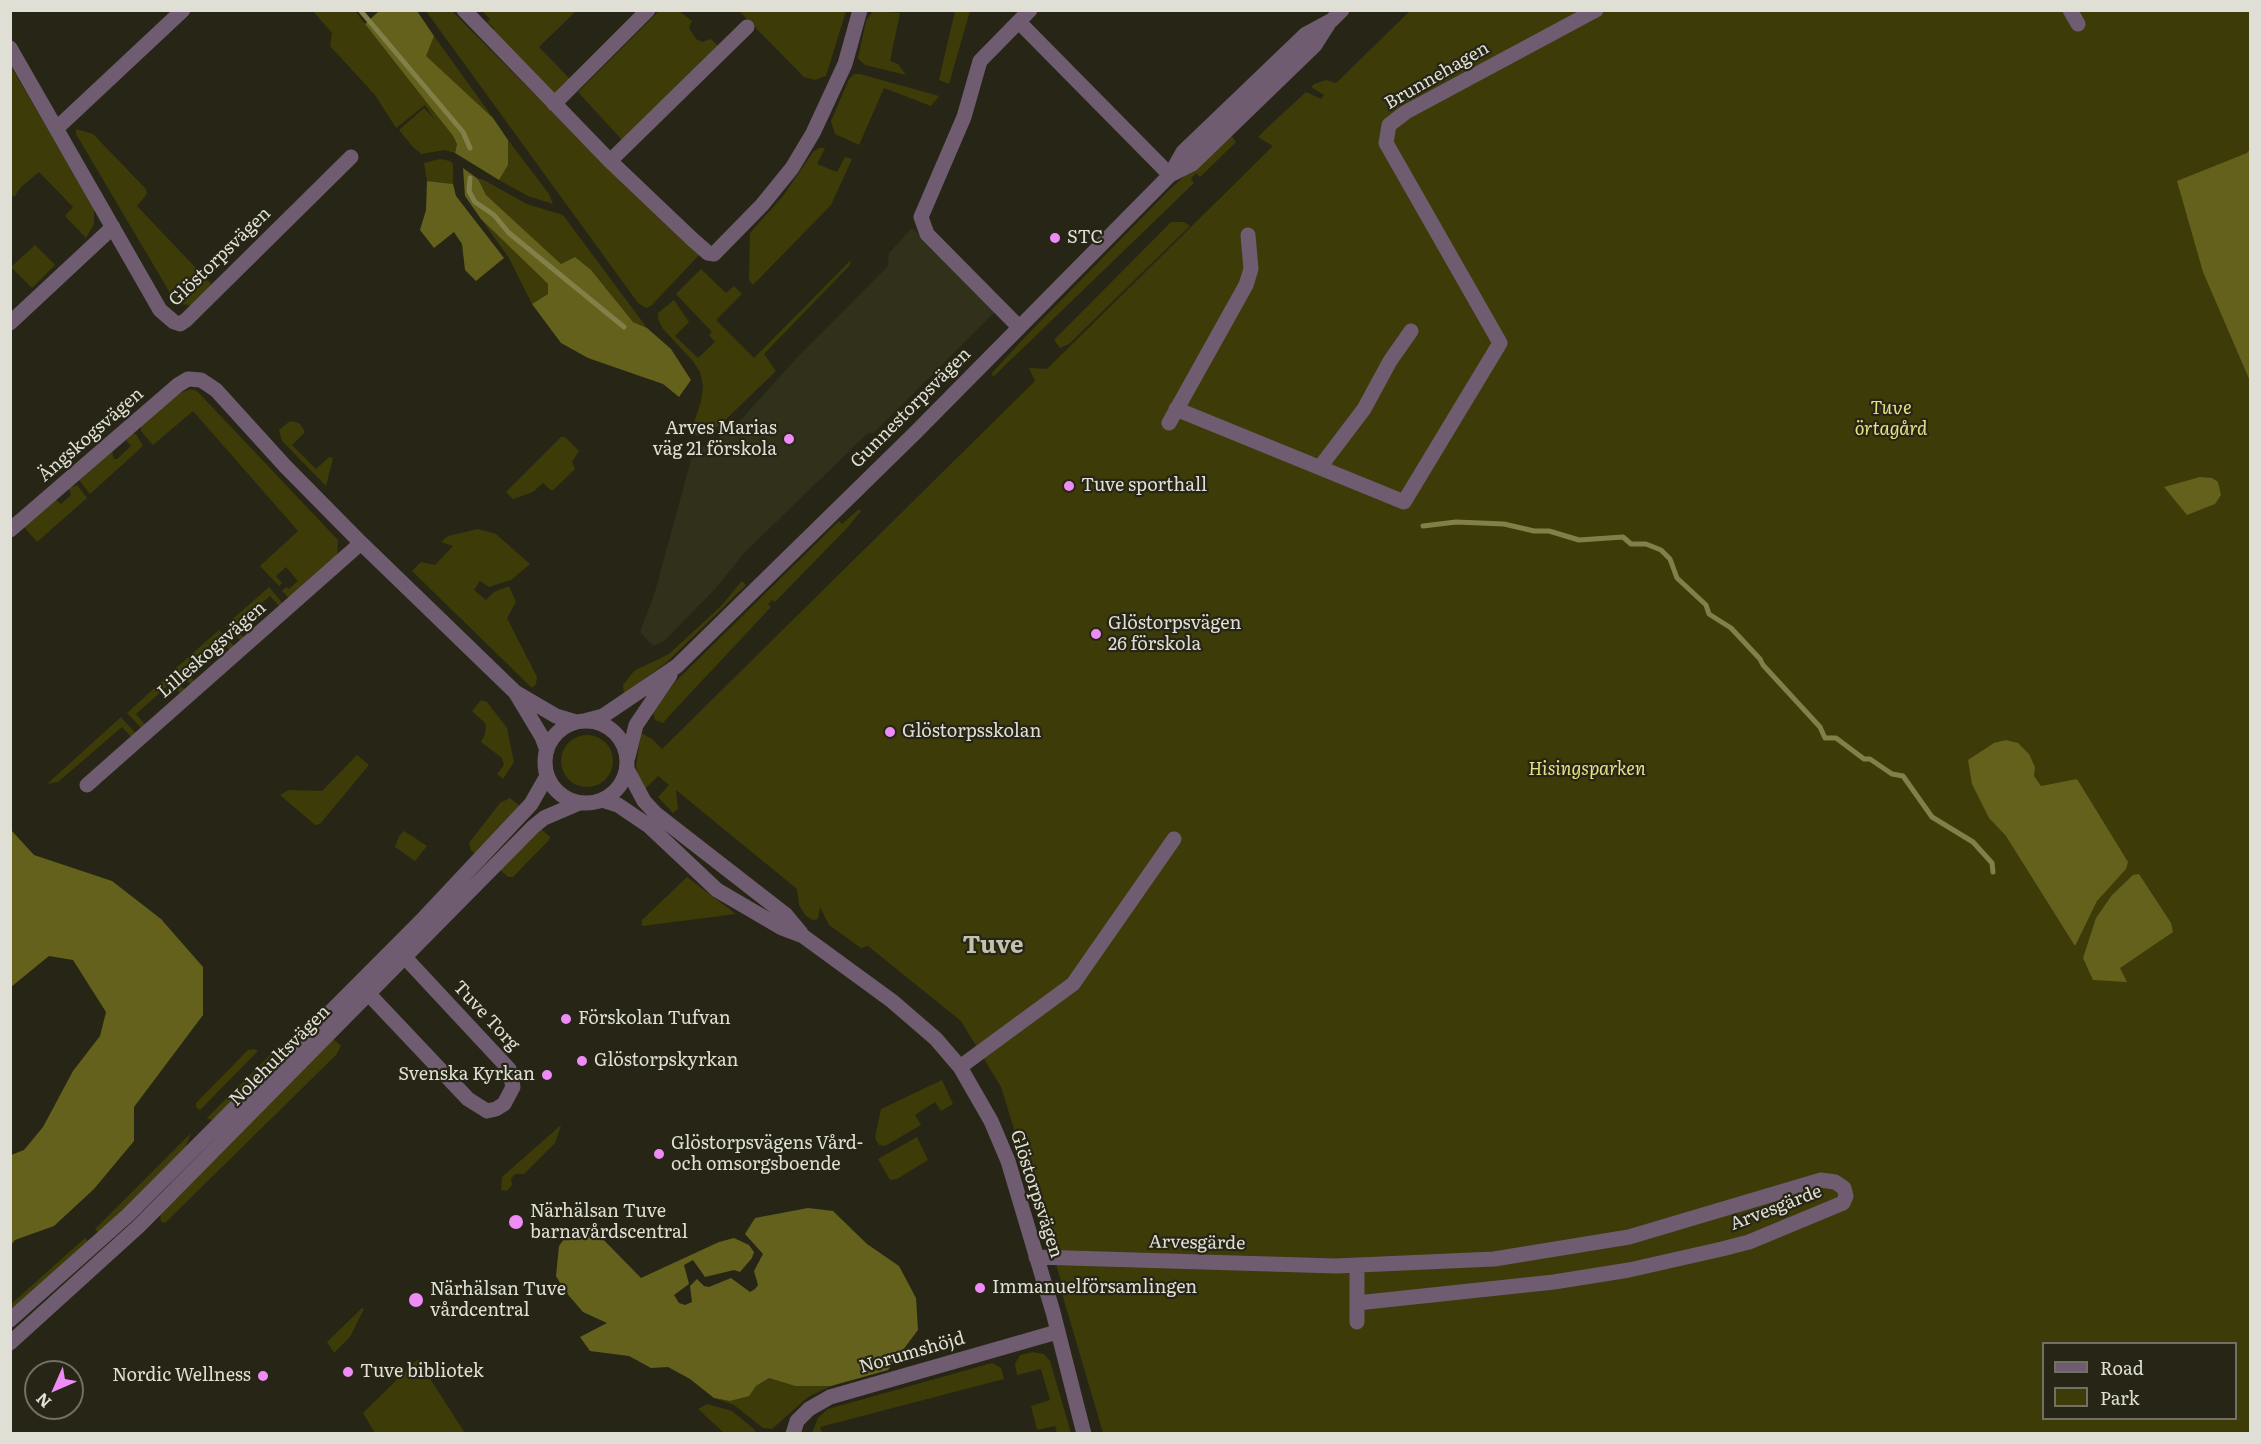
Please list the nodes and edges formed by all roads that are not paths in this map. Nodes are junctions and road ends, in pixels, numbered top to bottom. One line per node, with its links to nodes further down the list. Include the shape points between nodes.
1 (183, 10): 11 (street)
2 (464, 10): 10 (street)
3 (648, 10): 10 (street)
4 (860, 10): 13 (street, via 846,64 813,133 792,168 720,252 708,253)
5 (1596, 10): 22 (street, Brunnehagen, via 1389,125 1386,143 1402,175 1500,343 1404,502)
6 (1332, 14): 14 (street, Gunnestorpsvägen, via 1315,45 1192,164)
7 (1024, 16): 14 (street); 18 (street, via 980,61 960,127 921,217 927,234)
8 (747, 27): 13 (street)
9 (10, 48): 11 (street, Glöstorpsvägen)
10 (554, 104): 13 (street)
11 (57, 128): 15 (street, Glöstorpsvägen)
12 (351, 157): 15 (street, Glöstorpsvägen, via 180,324 160,310)
13 (610, 161)
14 (1170, 176): 18 (street, Gunnestorpsvägen)
15 (113, 227): 17 (street)
16 (1248, 235): 20 (street, via 1251,269 1246,285)
17 (10, 323)
18 (1019, 327): 25 (street, Gunnestorpsvägen)
19 (1411, 331): 22 (street, via 1390,360 1364,409)
20 (1176, 408): 21 (street); 22 (street)
21 (1169, 423)
22 (1320, 467)
23 (10, 530): 24 (street, Ängskogsvägen, via 188,379 201,380 227,400)
24 (361, 543): 26 (street); 31 (street, Lilleskogsvägen)
25 (677, 666): 27 (street, Gunnestorpsvägen, via 603,716); 29 (street, Gunnestorpsvägen, via 636,725)
26 (515, 692): 27 (street, via 566,721); 28 (street)
27 (580, 721): 28 (street, via 556,734); 29 (street, via 597,722 614,731 624,745)
28 (547, 750): 30 (street)
29 (627, 765): 32 (street, via 621,785); 35 (street, Glöstorpsvägen, via 644,801 656,814 786,915)
30 (548, 776): 33 (street, via 558,792); 36 (street, Nolehultsvägen, via 531,804)
31 (87, 785)
32 (602, 800): 33 (street, Nolehultsvägen); 35 (street, Glöstorpsvägen, via 618,805 649,825 717,890)
33 (579, 803): 36 (street, Nolehultsvägen, via 533,827)
34 (1174, 839): 38 (street, via 1072,984)
35 (803, 936): 38 (street, Glöstorpsvägen, via 900,1008 936,1039)
36 (401, 952): 37 (street, Nolehultsvägen); 37 (street, Tuve Torg, via 509,1069 513,1087 510,1096 496,1109 487,1111 474,1104)
37 (364, 989): 42 (street, Nolehultsvägen, via 128,1215); 45 (street, Nolehultsvägen, via 138,1226)
38 (960, 1067): 39 (street, Glöstorpsvägen, via 991,1121 1008,1161)
39 (1036, 1257): 40 (street, Arvesgärde); 44 (street, Glöstorpsvägen)
40 (1357, 1265): 41 (street); 41 (street, Arvesgärde, via 1494,1259 1629,1237 1821,1180 1835,1182 1844,1188 1846,1196 1843,1203 1749,1242 1629,1270)
41 (1357, 1303): 43 (street)
42 (10, 1320)
43 (1357, 1322)
44 (1057, 1332): 46 (street, Norumshöjd, via 830,1397 808,1409 797,1421); 47 (street, Glöstorpsvägen)
45 (10, 1343)
46 (793, 1434)
47 (1084, 1434)

